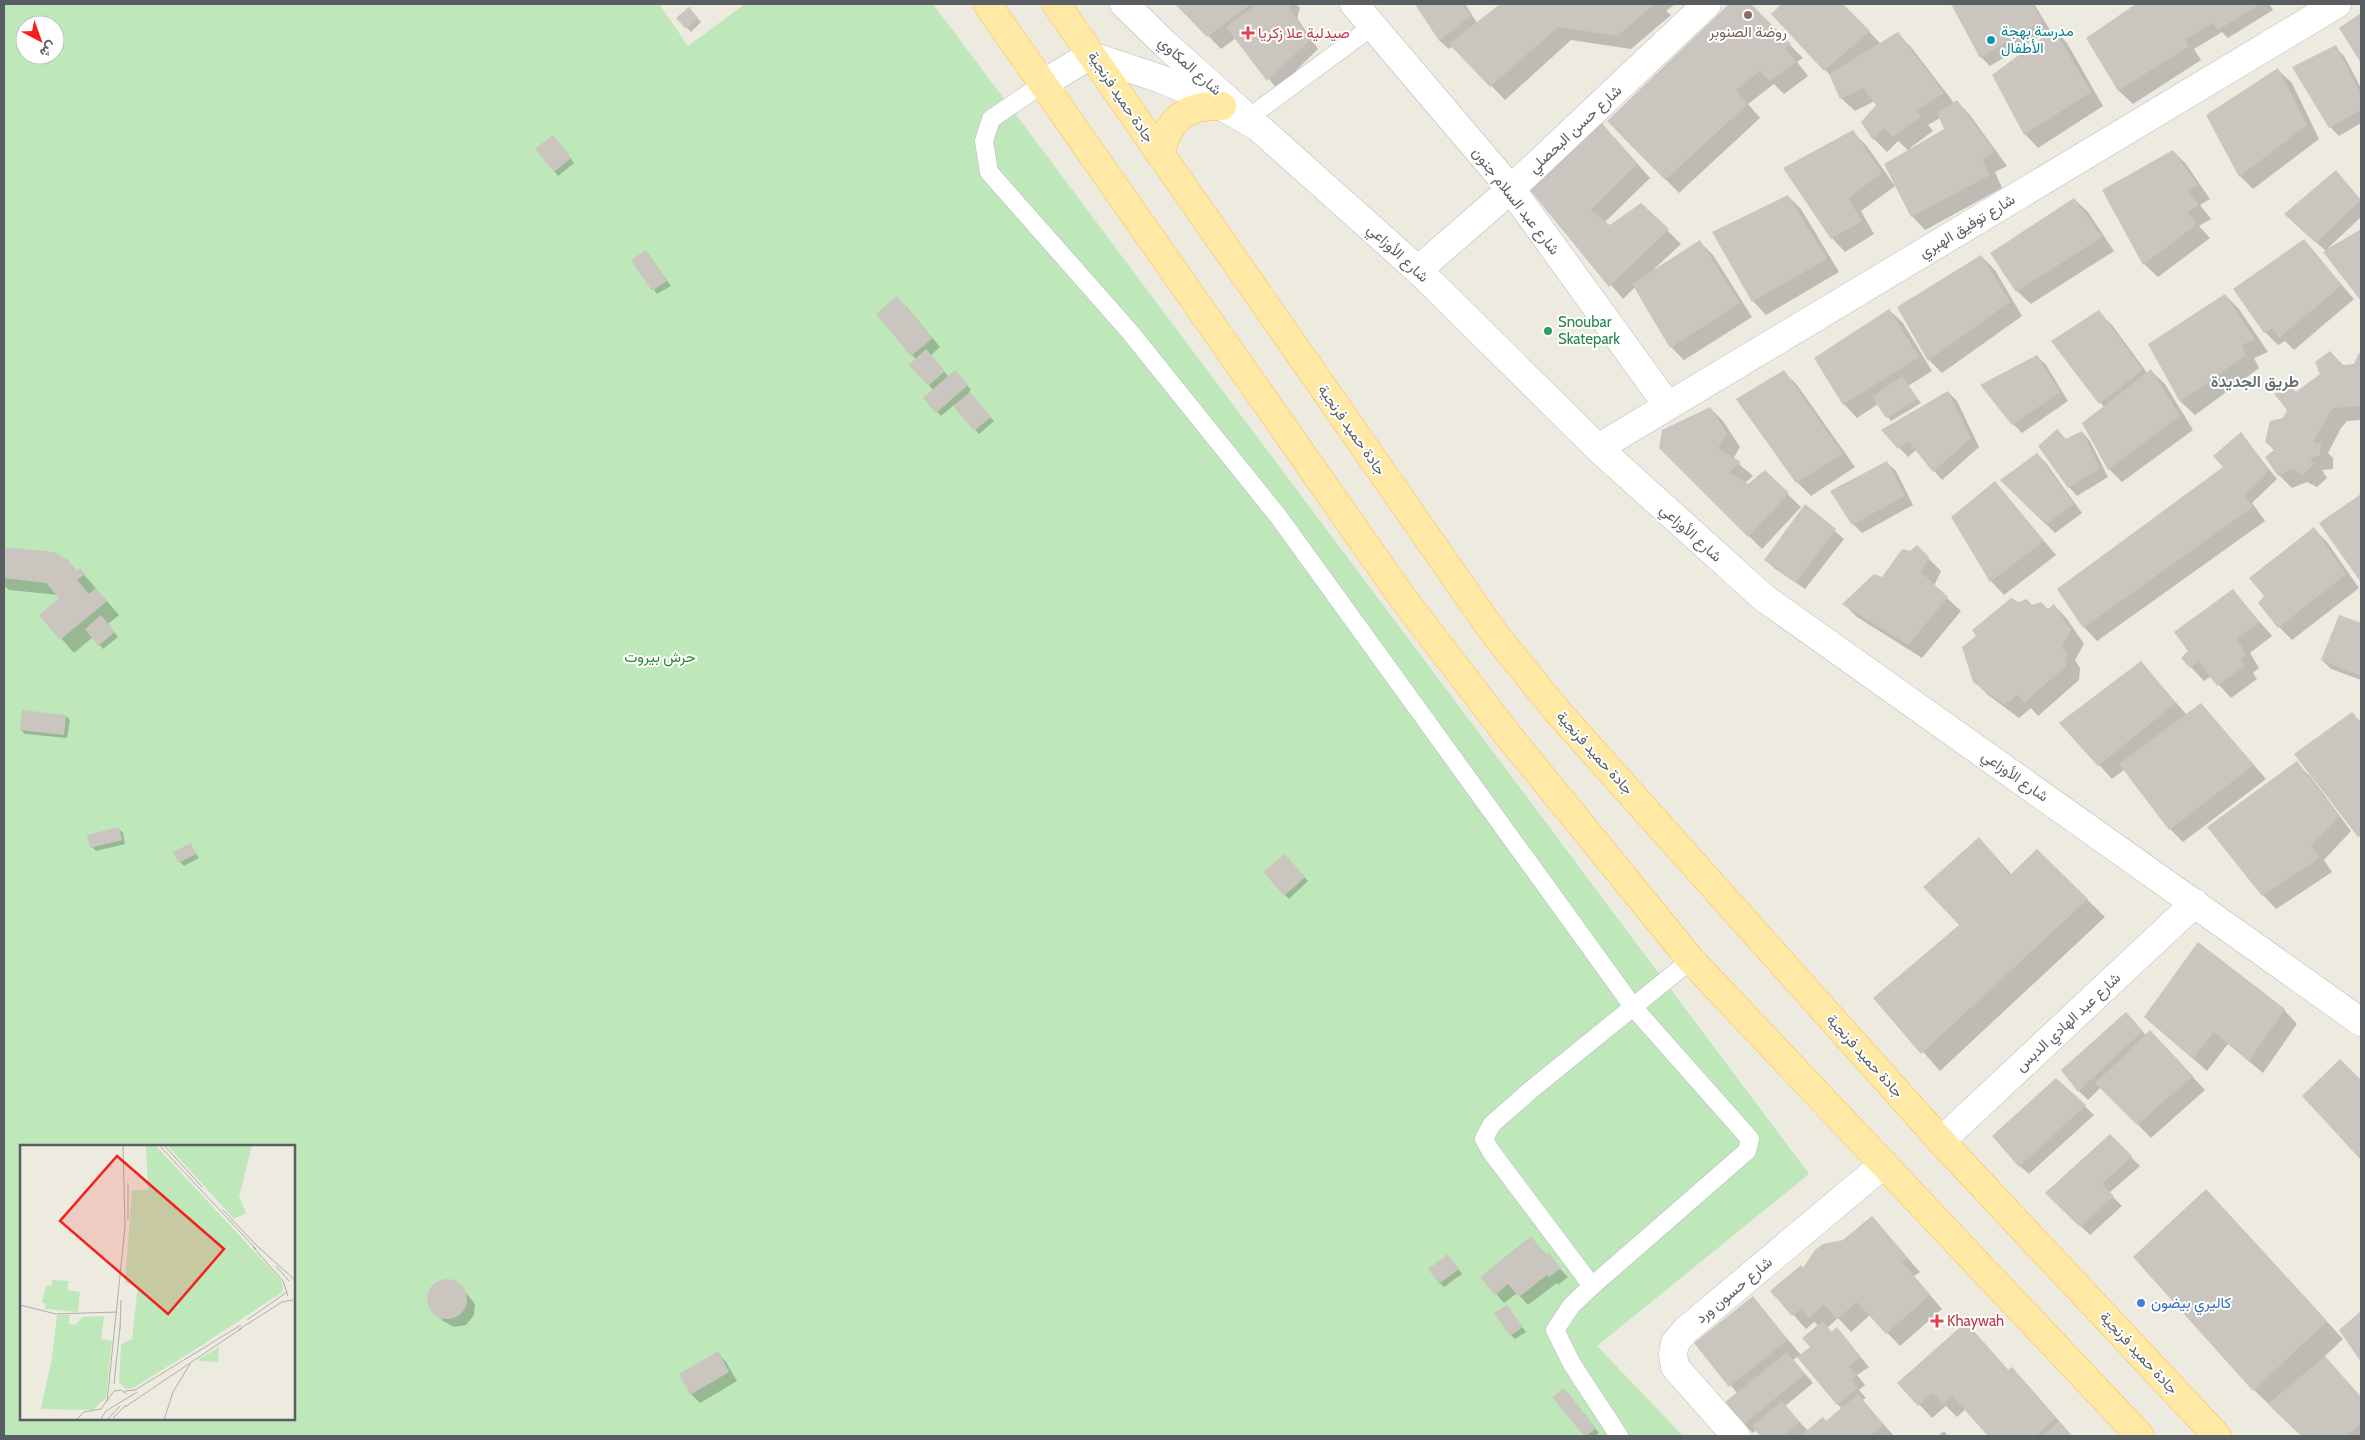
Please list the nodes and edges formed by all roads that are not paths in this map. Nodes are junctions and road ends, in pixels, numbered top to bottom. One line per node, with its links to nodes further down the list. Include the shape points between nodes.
1 (987, 4): 9 (main road)
2 (1056, 4): 8 (main road, جادة حميد فرنجية)
3 (1124, 4): 11 (street, شارع المكاوي)
4 (1354, 4): 7 (street, شارع عبد السلام جنون)
5 (1707, 4): 13 (street, شارع حسن البحصلي)
6 (2337, 4): 15 (street, شارع توفيق الهبري)
7 (1373, 26): 11 (lane); 13 (street, شارع عبد السلام جنون)
8 (1095, 57): 9 (street, via 1084,59); 10 (street, شارع الأوزاعي, via 1161,79); 12 (main road, جادة حميد فرنجية)
9 (1044, 83): 18 (main road, via 1402,597 1507,734); 19 (lane, via 991,119 984,141 990,172 1130,332 1278,516)
10 (1222, 106): 11 (street, شارع الأوزاعي); 12 (main road, via 1203,105 1177,119)
11 (1254, 122): 14 (street, شارع الأوزاعي)
12 (1160, 154): 21 (main road, جادة حميد فرنجية, via 1494,633 1558,711)
13 (1511, 190): 14 (street, شارع حسن البحصلي); 15 (street, شارع عبد السلام جنون)
14 (1418, 270): 16 (street, شارع الأوزاعي)
15 (1668, 406): 16 (street, شارع توفيق الهبري)
16 (1598, 448): 17 (street, شارع الأوزاعي, via 1764,598)
17 (2195, 903): 20 (street, شارع الأوزاعي); 21 (street, شارع عبد الهادي الدبس)
18 (1692, 960): 19 (lane); 22 (main road)
19 (1634, 1008): 23 (lane, via 1525,1094 1492,1124 1484,1138); 23 (lane, via 1750,1139 1747,1151)
20 (2359, 1011)
21 (1941, 1141): 27 (main road, جادة حميد فرنجية)
22 (1884, 1164): 25 (street, شارع حسون ورد, via 1714,1305 1675,1343 1675,1367); 26 (main road)
23 (1592, 1286): 24 (lane, via 1571,1306 1555,1330 1572,1364)
24 (1619, 1436)
25 (1736, 1436)
26 (2140, 1436)
27 (2217, 1436)

